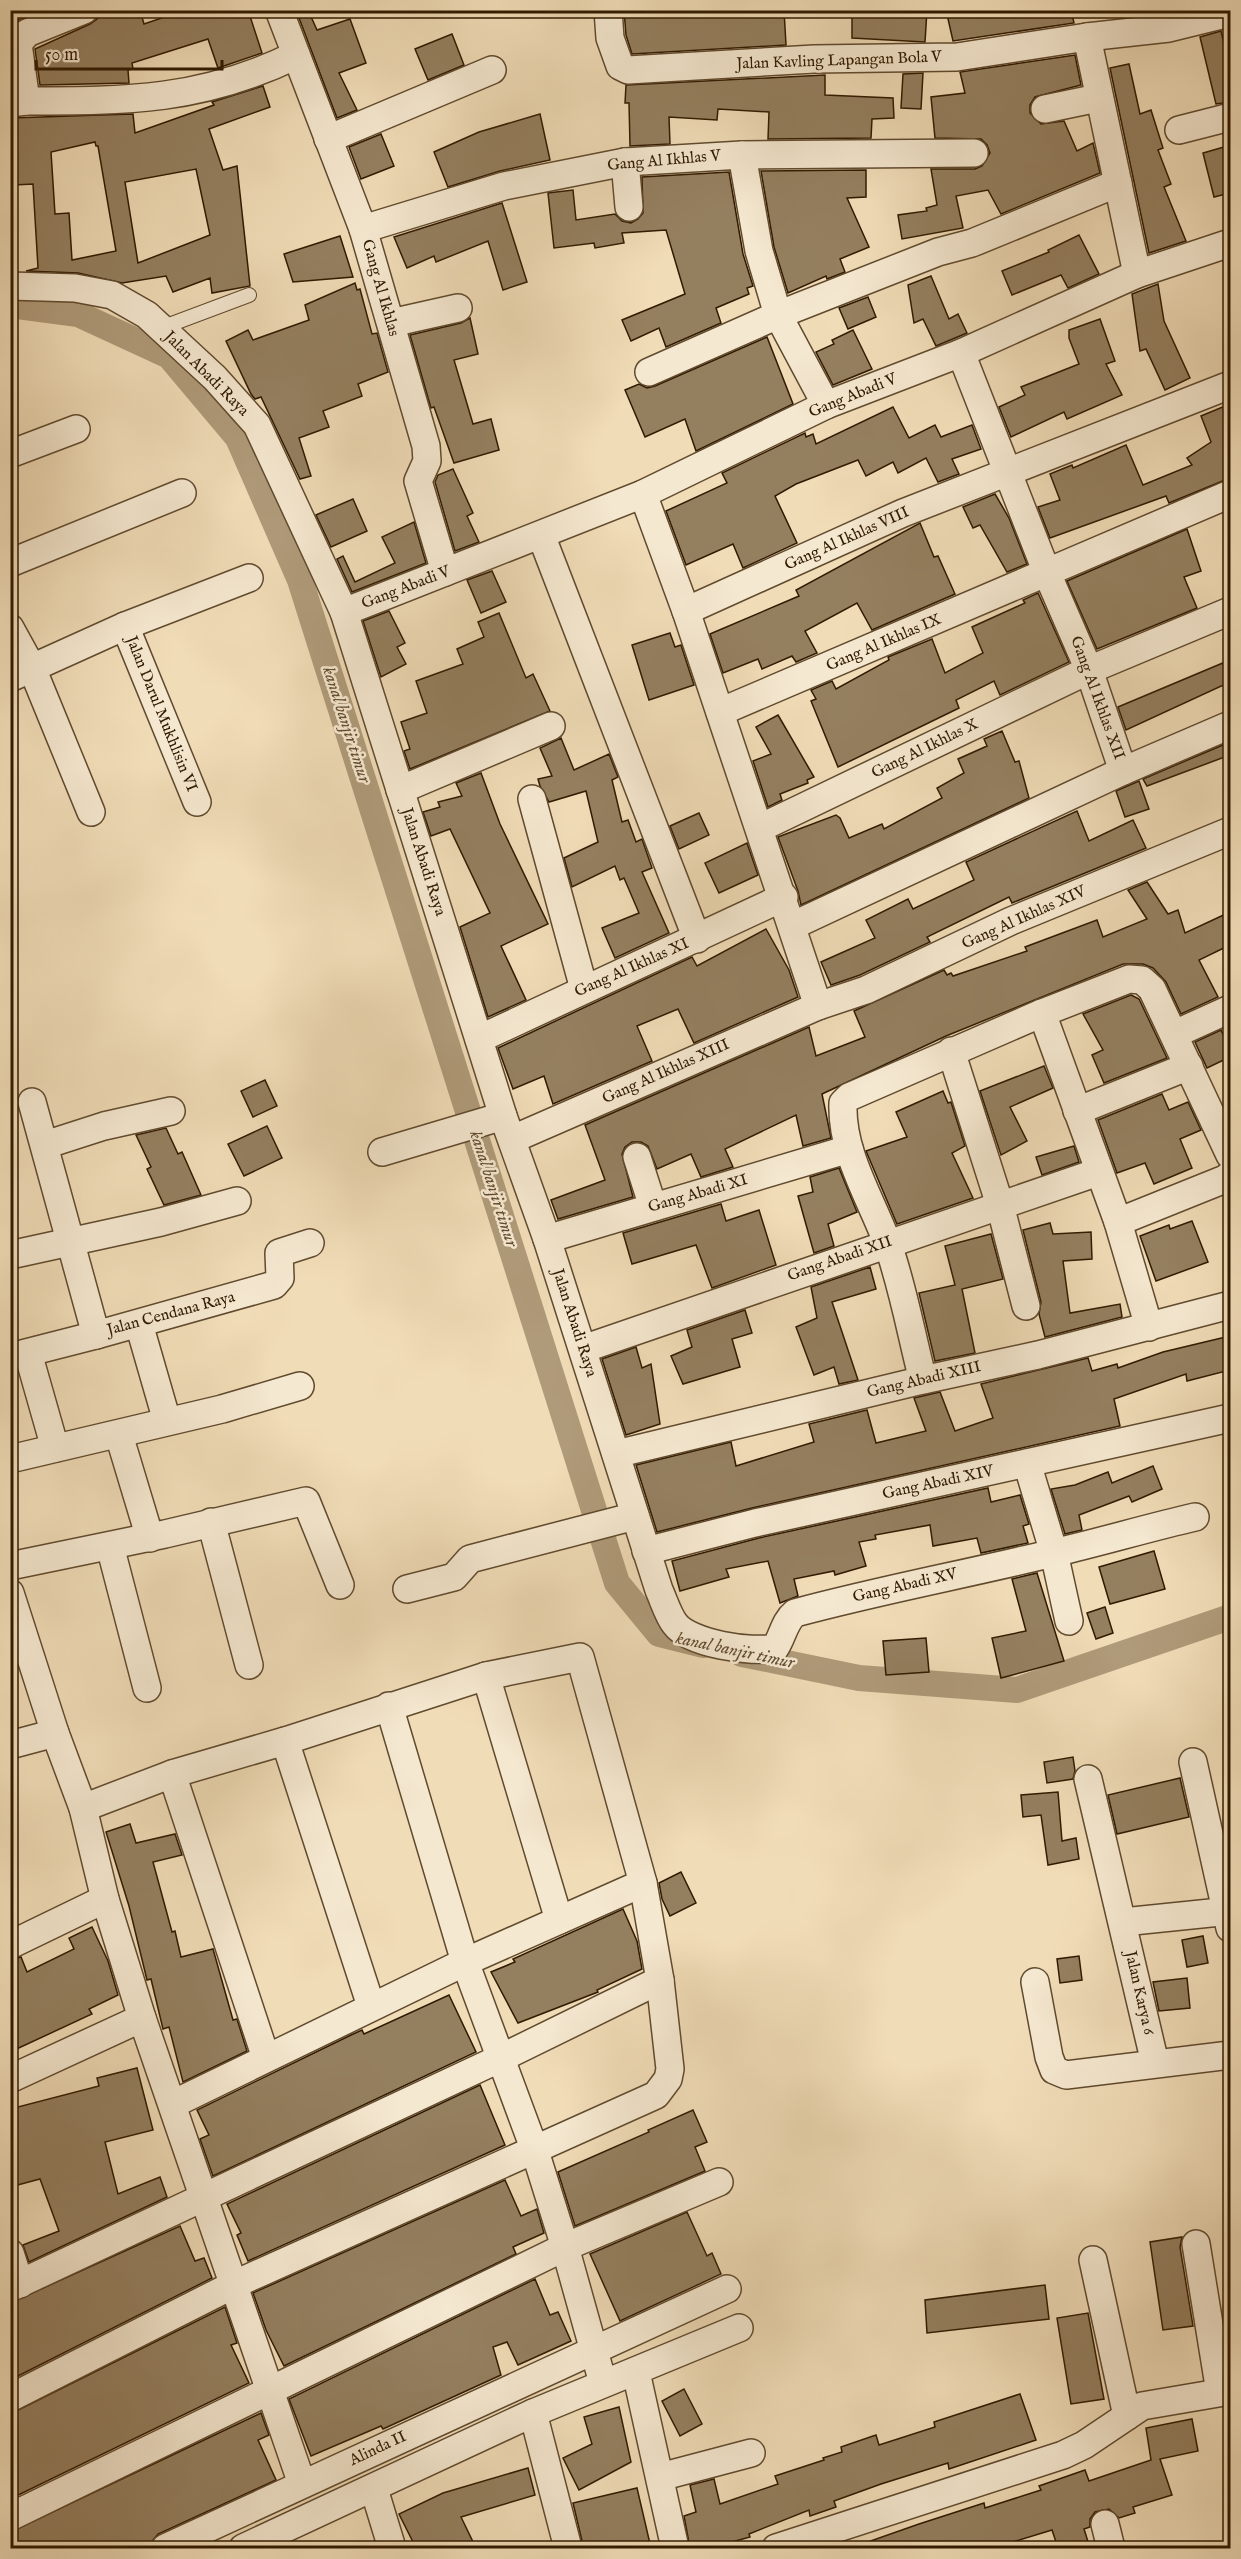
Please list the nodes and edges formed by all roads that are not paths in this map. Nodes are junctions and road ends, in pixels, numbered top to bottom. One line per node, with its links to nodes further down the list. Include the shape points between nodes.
1 (84, 10): 10 (street, via 27,33 18,44)
2 (279, 10): 7 (street, Gang Al Ikhlas)
3 (608, 10): 6 (street, Jalan Kavling Lapangan Bola V, via 610,38 620,66 628,69 814,59 957,57)
4 (1230, 13): 5 (street, Jalan Kavling Lapangan Bola V)
5 (1171, 19): 6 (street, Jalan Kavling Lapangan Bola V)
6 (1087, 37): 9 (street)
7 (296, 55): 10 (street, via 233,82 179,95 118,101); 14 (street, Gang Al Ikhlas)
8 (492, 70): 14 (street)
9 (1098, 98): 11 (street); 18 (street)
10 (18, 102)
11 (1045, 109)
12 (1230, 117): 13 (street)
13 (1179, 130)
14 (328, 139): 20 (street, Gang Al Ikhlas)
15 (974, 153): 16 (street, Gang Al Ikhlas V)
16 (742, 155): 17 (street, Gang Al Ikhlas V); 26 (street, via 759,250)
17 (625, 162): 19 (street); 20 (street, Gang Al Ikhlas V, via 504,186)
18 (1118, 183): 22 (street); 26 (street, via 972,243 938,252)
19 (629, 207)
20 (363, 229): 27 (street, Gang Al Ikhlas)
21 (1230, 243): 22 (street, Gang Abadi V)
22 (1137, 274): 29 (street, Gang Abadi V)
23 (10, 286): 28 (street, Jalan Abadi Raya, via 75,288 112,295)
24 (249, 295): 28 (lane)
25 (458, 308): 27 (street)
26 (778, 315): 30 (street); 32 (street)
27 (391, 324): 41 (street, Gang Al Ikhlas, via 427,455 418,481 421,497)
28 (161, 328): 46 (street, Jalan Abadi Raya, via 257,425)
29 (961, 353): 32 (street, Gang Abadi V); 35 (street, Gang Al Ikhlas XII)
30 (649, 372)
31 (1230, 384): 35 (street, Gang Al Ikhlas VIII)
32 (826, 405): 37 (street, Gang Abadi V)
33 (76, 429): 34 (street)
34 (10, 454)
35 (1009, 471): 42 (street, Gang Al Ikhlas XII); 44 (street, Gang Al Ikhlas VIII, via 903,513)
36 (182, 494): 40 (street)
37 (643, 494): 39 (street, Gang Abadi V); 44 (street)
38 (1230, 494): 42 (street, Gang Al Ikhlas IX)
39 (541, 535): 41 (street, Gang Abadi V); 63 (street)
40 (10, 563)
41 (445, 572): 46 (street, Gang Abadi V)
42 (1047, 573): 49 (street, Gang Al Ikhlas XII); 51 (street, Gang Al Ikhlas IX)
43 (249, 578): 47 (street)
44 (687, 611): 51 (street)
45 (1230, 611): 49 (street, Gang Al Ikhlas X)
46 (344, 612): 55 (street, Jalan Abadi Raya)
47 (125, 626): 50 (street); 57 (street, Jalan Darul Mukhlisin VI)
48 (10, 628): 50 (street)
49 (1089, 670): 54 (street, Gang Al Ikhlas XII); 59 (street, Gang Al Ikhlas X)
50 (21, 673): 58 (street)
51 (720, 712): 59 (street)
52 (1230, 725): 54 (street)
53 (551, 726): 55 (street)
54 (1123, 771): 62 (street, Gang Al Ikhlas XII)
55 (400, 790): 69 (street, Jalan Abadi Raya)
56 (532, 799): 64 (street)
57 (197, 802)
58 (91, 812)
59 (760, 828): 61 (street)
60 (1230, 831): 65 (street, Gang Al Ikhlas XIV, via 1011,921 867,990)
61 (784, 897): 62 (street); 63 (street, Gang Al Ikhlas XI)
62 (792, 926): 65 (street)
63 (697, 939): 64 (street, Gang Al Ikhlas XI)
64 (584, 989): 69 (street, Gang Al Ikhlas XI)
65 (818, 1005): 75 (street, Gang Al Ikhlas XIII)
66 (1230, 1009): 68 (street)
67 (1042, 1013): 68 (street, via 1129,979 1142,980 1152,989); 70 (street); 74 (street)
68 (1174, 1034): 71 (street)
69 (479, 1039): 75 (street, Jalan Abadi Raya)
70 (951, 1051): 78 (street, via 849,1097 843,1103); 85 (street)
71 (1189, 1066): 74 (street); 76 (street)
72 (32, 1102): 77 (street, Jalan Cendana Raya)
73 (171, 1111): 77 (street)
74 (1077, 1111): 82 (street)
75 (490, 1127): 79 (street, Gang Al Ikhlas XIII); 88 (street, Jalan Abadi Raya)
76 (1224, 1127): 80 (street)
77 (45, 1145): 89 (street, Jalan Cendana Raya)
78 (849, 1149): 86 (street, Gang Abadi XI); 91 (street)
79 (382, 1152)
80 (1230, 1155)
81 (637, 1157): 86 (street)
82 (1098, 1172): 85 (street, Gang Abadi XII); 87 (street)
83 (1230, 1175): 87 (street)
84 (237, 1201): 89 (street)
85 (1000, 1205): 91 (street, Gang Abadi XII); 94 (street)
86 (653, 1207): 88 (street, Gang Abadi XI)
87 (1118, 1222): 96 (street)
88 (547, 1239): 98 (street, Jalan Abadi Raya)
89 (69, 1242): 92 (street); 97 (street, Jalan Cendana Raya)
90 (310, 1243): 95 (street, Jalan Cendana Raya, via 279,1253 280,1278 274,1285)
91 (887, 1243): 98 (street, Gang Abadi XII); 100 (street)
92 (10, 1255)
93 (1230, 1305): 96 (street, Gang Abadi XIII)
94 (1026, 1306)
95 (139, 1324): 97 (street, Jalan Cendana Raya); 103 (street)
96 (1149, 1328): 100 (street, Gang Abadi XIII)
97 (96, 1335): 99 (street)
98 (583, 1349): 106 (street, Jalan Abadi Raya)
99 (19, 1355): 105 (street)
100 (923, 1380): 106 (street, Gang Abadi XIII)
101 (300, 1386): 103 (street)
102 (1230, 1418): 108 (street, Gang Abadi XIV)
103 (167, 1421): 104 (street)
104 (119, 1435): 105 (street); 112 (street)
105 (55, 1448): 107 (street)
106 (616, 1454): 110 (street, Jalan Abadi Raya)
107 (10, 1459)
108 (1028, 1463): 114 (street, Gang Abadi XIV); 115 (street)
109 (1195, 1517): 115 (street, Gang Abadi XV)
110 (627, 1518): 114 (street, Jalan Abadi Raya); 118 (street, via 470,1559 454,1577)
111 (211, 1522): 112 (street); 117 (street, via 306,1501); 122 (street)
112 (150, 1538): 113 (street)
113 (110, 1546): 116 (street); 124 (street)
114 (646, 1551): 119 (street, Jalan Abadi Raya)
115 (1054, 1553): 119 (street, Gang Abadi XV, via 795,1613 787,1619 776,1648 762,1651 699,1640 675,1625); 121 (street)
116 (10, 1566)
117 (340, 1585)
118 (407, 1589)
119 (659, 1590)
120 (10, 1593): 126 (street)
121 (1069, 1621)
122 (249, 1665)
123 (486, 1676): 125 (street); 133 (street, via 580,1657); 136 (street)
124 (147, 1688)
125 (388, 1706): 127 (street); 139 (street)
126 (55, 1733): 128 (street); 132 (street)
127 (285, 1741): 130 (street); 142 (street)
128 (10, 1745)
129 (1193, 1762): 135 (street)
130 (172, 1774): 132 (street); 146 (street)
131 (1088, 1779): 137 (street, Jalan Karya 6)
132 (83, 1808): 134 (street)
133 (643, 1883): 136 (street); 140 (street)
134 (105, 1899): 138 (street); 143 (street)
135 (1229, 1917): 137 (street)
136 (560, 1920): 139 (street)
137 (1123, 1922): 147 (street, Jalan Karya 6)
138 (10, 1945)
139 (465, 1962): 142 (street); 145 (street)
140 (660, 1980): 145 (street); 150 (street, via 670,2069 663,2087 656,2095)
141 (1035, 1982): 147 (street, via 1054,2070 1066,2075)
142 (371, 2007): 146 (street)
143 (142, 2018): 148 (street); 149 (street)
144 (1230, 2055): 147 (street)
145 (502, 2057): 150 (street); 152 (street)
146 (266, 2058): 149 (street)
147 (1155, 2063)
148 (10, 2079)
149 (173, 2104): 152 (street)
150 (534, 2148): 154 (street); 157 (street)
151 (719, 2182): 154 (street)
152 (203, 2197): 157 (street); 158 (street)
153 (1196, 2244): 165 (street)
154 (566, 2247): 161 (street); 164 (street)
155 (10, 2253): 158 (street)
156 (1093, 2260): 168 (street)
157 (233, 2285): 164 (street); 166 (street)
158 (15, 2286)
159 (727, 2289): 161 (street, Alinda II)
160 (739, 2328): 162 (street)
161 (592, 2350): 163 (street); 171 (street, Alinda II)
162 (636, 2372): 163 (street); 170 (street)
163 (603, 2383): 167 (street)
164 (272, 2391): 171 (street); 173 (street)
165 (1225, 2392): 168 (street, via 1152,2402)
166 (10, 2398)
167 (533, 2413): 172 (street); 178 (street)
168 (1126, 2416): 180 (street, via 1063,2455)
169 (751, 2453): 170 (street)
170 (660, 2477): 179 (street)
171 (302, 2484): 175 (street, Alinda II)
172 (374, 2489): 174 (street); 177 (street)
173 (10, 2517)
174 (269, 2542): 176 (street)
175 (165, 2548)
176 (243, 2548)
177 (392, 2548)
178 (568, 2548)
179 (675, 2548)
180 (776, 2548)

